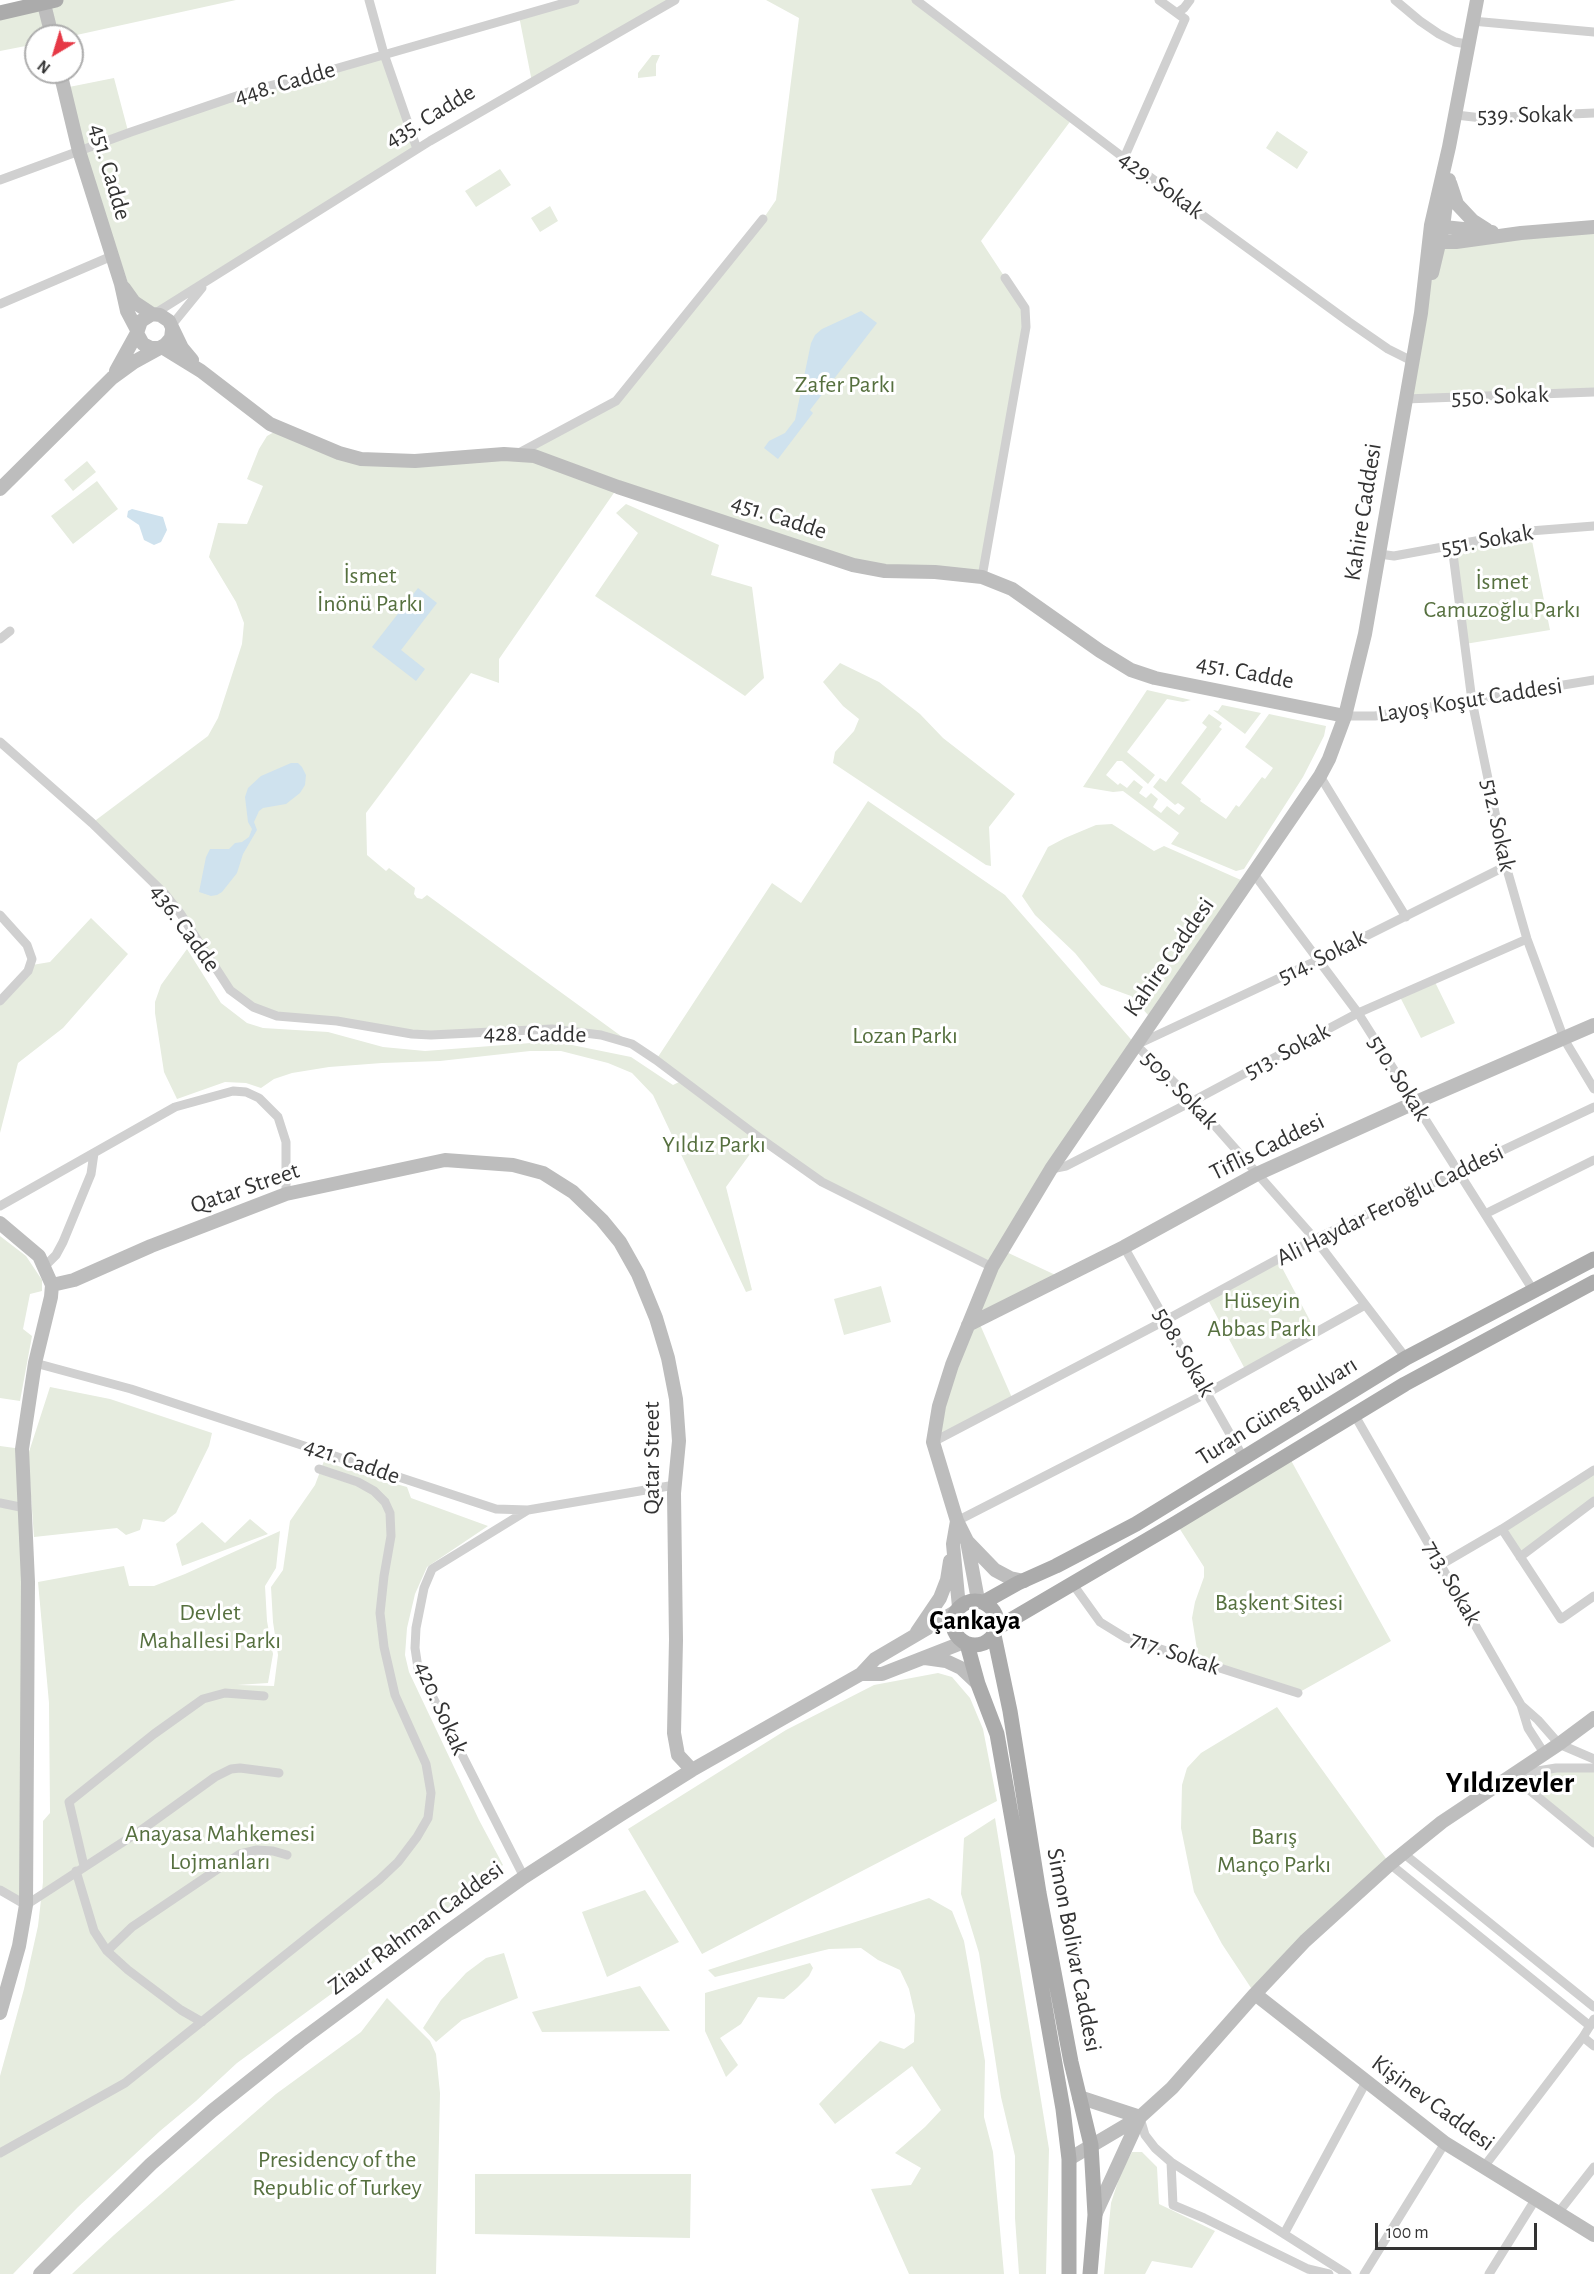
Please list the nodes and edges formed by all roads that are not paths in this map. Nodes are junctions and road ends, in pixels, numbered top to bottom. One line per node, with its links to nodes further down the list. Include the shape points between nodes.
1 (369, 0): 16 (street)
2 (575, 0): 16 (street, 448. Cadde)
3 (675, 0): 21 (street, 435. Cadde)
4 (916, 0): 23 (street, 429. Sokak)
5 (1159, 0): 11 (street)
6 (1190, 0): 11 (street)
7 (1395, 0): 15 (street, via 1439,34)
8 (1477, 0): 12 (main road, Kahire Caddesi)
9 (48, 1): 10 (main road); 13 (main road)
10 (0, 13)
11 (1177, 13): 23 (street, via 1185,19)
12 (1472, 21): 14 (street); 15 (main road, Kahire Caddesi)
13 (51, 24)
14 (1594, 32)
15 (1467, 44): 19 (main road, Kahire Caddesi)
16 (384, 54): 21 (street); 22 (street, 448. Cadde, via 257,89)
17 (63, 84): 22 (main road, 451. Cadde)
18 (1594, 113): 19 (street, 539. Sokak, via 1482,118)
19 (1456, 115): 20 (main road, Kahire Caddesi)
20 (1449, 147): 24 (main road, Kahire Caddesi); 27 (main road, Kahire Caddesi)
21 (417, 149): 33 (street, 435. Cadde)
22 (79, 151): 25 (street, 448. Cadde); 32 (main road, 451. Cadde)
23 (1124, 158): 41 (street, 429. Sokak, via 1363,333)
24 (1449, 177): 27 (main road, Kahire Caddesi); 29 (main road, via 1457,204)
25 (0, 180)
26 (763, 219): 46 (street, via 616,401)
27 (1437, 226): 29 (main road); 31 (main road, Kahire Caddesi)
28 (1594, 227): 30 (main road)
29 (1491, 232): 30 (main road)
30 (1521, 233): 31 (main road)
31 (1434, 242): 41 (main road, Kahire Caddesi)
32 (112, 256): 35 (main road, 451. Cadde); 36 (street)
33 (211, 277): 37 (street, 435. Cadde); 38 (street)
34 (1005, 278): 51 (street, via 1025,309 1026,327)
35 (121, 284): 37 (main road, via 134,303); 39 (main road, 451. Cadde)
36 (0, 304)
37 (153, 314): 38 (main road, via 165,317); 39 (main road, via 141,321)
38 (172, 328): 40 (main road, via 168,342); 42 (main road)
39 (137, 332): 40 (main road, via 143,344); 43 (main road)
40 (160, 348): 42 (main road); 43 (main road)
41 (1412, 361): 45 (main road, Kahire Caddesi)
42 (201, 371): 46 (main road, 451. Cadde, via 270,424 361,459 415,461)
43 (112, 378): 47 (main road)
44 (1594, 392): 45 (street, 550. Sokak)
45 (1405, 399): 50 (main road, Kahire Caddesi)
46 (517, 454): 51 (main road, 451. Cadde, via 534,456 853,565 885,571)
47 (0, 489)
48 (1594, 526): 49 (street, 551. Sokak, via 1530,531)
49 (1452, 546): 50 (street, 551. Sokak, via 1394,556); 55 (street, 512. Sokak)
50 (1379, 554): 56 (main road, Kahire Caddesi)
51 (982, 577): 56 (main road, 451. Cadde, via 1012,589 1131,670)
52 (10, 631): 53 (street)
53 (0, 639)
54 (1594, 680): 55 (street, Layoş Koşut Caddesi)
55 (1473, 700): 56 (street, Layoş Koşut Caddesi, via 1375,716); 59 (street, 512. Sokak)
56 (1345, 716): 58 (main road, Kahire Caddesi)
57 (0, 742): 67 (street, 436. Cadde, via 165,894 230,990 241,1000 277,1016)
58 (1320, 776): 60 (main road, Kahire Caddesi); 62 (street)
59 (1506, 866): 62 (street, 514. Sokak); 63 (street, 512. Sokak)
60 (1254, 874): 64 (street, 510. Sokak); 70 (main road, Kahire Caddesi)
61 (0, 915): 65 (street, via 27,945 32,959 28,971)
62 (1406, 917): 64 (street, 514. Sokak)
63 (1527, 939): 66 (street, 513. Sokak); 69 (street, 512. Sokak)
64 (1318, 960): 66 (street, 510. Sokak); 70 (street, 514. Sokak)
65 (0, 1001)
66 (1358, 1013): 72 (street, 513. Sokak); 73 (street, 510. Sokak)
67 (337, 1021): 88 (street, 428. Cadde, via 431,1035 579,1031 632,1044 822,1182)
68 (1594, 1025): 69 (main road, Tiflis Caddesi)
69 (1564, 1039): 71 (street, 512. Sokak); 73 (main road, Tiflis Caddesi)
70 (1136, 1045): 72 (street, 509. Sokak); 77 (main road, Kahire Caddesi)
71 (1594, 1089)
72 (1193, 1101): 77 (street, 513. Sokak, via 1065,1166); 79 (street, 509. Sokak)
73 (1414, 1103): 78 (street, 510. Sokak); 79 (main road, Tiflis Caddesi)
74 (1594, 1107): 78 (street, Ali Haydar Feroğlu Caddesi)
75 (94, 1153): 80 (street, via 174,1107 233,1091 246,1092 264,1102 278,1117 286,1142); 81 (street); 87 (street, via 91,1174 63,1242)
76 (1594, 1160): 82 (street)
77 (1051, 1169): 88 (main road, Kahire Caddesi)
78 (1458, 1171): 82 (street, 510. Sokak); 84 (street, Ali Haydar Feroğlu Caddesi)
79 (1257, 1174): 84 (street, 509. Sokak); 85 (main road, Tiflis Caddesi)
80 (286, 1194): 90 (main road, Qatar Street, via 74,1280); 103 (main road, Qatar Street, via 445,1160 513,1165 543,1173 573,1192 620,1242 656,1318 676,1399 679,1441)
81 (0, 1206)
82 (1485, 1214): 91 (street, 510. Sokak)
83 (0, 1223): 87 (main road, via 39,1256)
84 (1315, 1239): 92 (street, 509. Sokak); 93 (street, Ali Haydar Feroğlu Caddesi)
85 (1124, 1246): 93 (street, 508. Sokak); 94 (main road, Tiflis Caddesi)
86 (1594, 1259): 91 (main road, Turan Güneş Bulvarı)
87 (44, 1267): 90 (main road)
88 (992, 1267): 94 (main road, Kahire Caddesi)
89 (1594, 1282): 98 (main road, Turan Güneş Bulvarı)
90 (52, 1285): 96 (main road)
91 (1533, 1290): 95 (main road, Turan Güneş Bulvarı)
92 (1365, 1305): 95 (street, 509. Sokak); 97 (street)
93 (1166, 1320): 97 (street, 508. Sokak); 99 (street, Ali Haydar Feroğlu Caddesi)
94 (968, 1325): 99 (main road, Kahire Caddesi, via 939,1406)
95 (1406, 1358): 100 (main road, Turan Güneş Bulvarı)
96 (35, 1363): 106 (main road, via 22,1449); 107 (street, 421. Cadde, via 131,1389 496,1509)
97 (1207, 1393): 100 (street, 508. Sokak); 108 (street)
98 (1354, 1414): 112 (street, 713. Sokak); 114 (main road, Turan Güneş Bulvarı)
99 (933, 1442): 108 (main road, Kahire Caddesi)
100 (1243, 1457): 113 (main road, Turan Güneş Bulvarı, via 1136,1524)
101 (319, 1469): 149 (street, via 374,1491 386,1502 390,1513 391,1536 380,1613 384,1647 395,1695 426,1764 431,1793 428,1818 398,1862 379,1880)
102 (1594, 1470): 109 (street)
103 (675, 1485): 107 (street, 421. Cadde); 133 (main road, Qatar Street, via 674,1733 678,1755)
104 (1594, 1502): 111 (street)
105 (0, 1503): 106 (street)
106 (26, 1509): 143 (main road)
107 (528, 1510): 141 (street, 420. Sokak, via 432,1569 424,1588 415,1648 418,1668)
108 (957, 1521): 110 (main road, Kahire Caddesi)
109 (1502, 1529): 111 (street); 112 (street)
110 (960, 1542): 113 (main road, via 995,1570); 116 (main road); 118 (main road); 120 (main road, via 940,1598)
111 (1520, 1557): 115 (street, via 1561,1619)
112 (1442, 1564): 127 (street, 713. Sokak)
113 (1021, 1582): 116 (main road, Turan Güneş Bulvarı); 117 (main road, via 1016,1596 1020,1604)
114 (1072, 1583): 117 (main road, Turan Güneş Bulvarı); 125 (street, 717. Sokak, via 1100,1622 1126,1638)
115 (1594, 1596)
116 (981, 1601): 118 (main road, via 965,1603); 119 (main road, via 996,1613)
117 (1030, 1608): 119 (main road, Turan Güneş Bulvarı)
118 (957, 1610): 120 (main road, Ziaur Rahman Caddesi); 121 (main road, via 953,1619 955,1632)
119 (996, 1632): 121 (main road, via 984,1644); 154 (main road, Simon Bolivar Caddesi, via 1039,1893)
120 (913, 1637): 123 (main road, Ziaur Rahman Caddesi, via 875,1659)
121 (966, 1643): 122 (main road, Ziaur Rahman Caddesi); 124 (main road, Simon Bolivar Caddesi)
122 (923, 1657): 123 (main road, Ziaur Rahman Caddesi, via 882,1674); 124 (main road, via 961,1668)
123 (861, 1674): 133 (main road, Ziaur Rahman Caddesi)
124 (978, 1684): 159 (main road, Simon Bolivar Caddesi, via 998,1734)
125 (1298, 1694)
126 (264, 1696): 140 (street, via 225,1693 203,1699 69,1802)
127 (1521, 1705): 129 (street); 130 (street, 713. Sokak, via 1528,1728)
128 (1594, 1718): 129 (main road)
129 (1559, 1744): 130 (main road); 131 (street)
130 (1544, 1753): 135 (main road)
131 (1594, 1759)
132 (1594, 1768): 135 (street, via 1556,1768)
133 (692, 1770): 141 (main road, Ziaur Rahman Caddesi)
134 (279, 1773): 140 (street, via 240,1768 214,1777 140,1831)
135 (1510, 1775): 136 (street); 137 (main road)
136 (1594, 1843)
137 (1403, 1853): 139 (main road); 147 (street)
138 (287, 1855): 144 (street, via 257,1850 240,1854 132,1927)
139 (1390, 1864): 146 (main road, via 1305,1941); 150 (street)
140 (80, 1868): 143 (street); 144 (street, via 94,1931)
141 (524, 1877): 168 (main road, Ziaur Rahman Caddesi, via 255,2076 151,2164)
142 (0, 1890): 143 (street)
143 (26, 1905): 148 (main road, via 19,1946)
144 (107, 1951): 149 (street)
145 (0, 1990): 148 (street)
146 (1255, 1994): 153 (main road, Kişinev Caddesi); 155 (main road, via 1172,2088)
147 (1594, 2007)
148 (0, 2010)
149 (202, 2022): 158 (street, via 125,2083)
150 (1592, 2023): 151 (street)
151 (1582, 2037): 152 (street); 161 (street)
152 (1594, 2046)
153 (1366, 2082): 156 (main road, Kişinev Caddesi); 166 (street)
154 (1079, 2097): 155 (main road); 157 (main road, Simon Bolivar Caddesi)
155 (1140, 2117): 157 (main road); 160 (street, via 1145,2135); 165 (main road)
156 (1445, 2143): 161 (main road, Kişinev Caddesi); 173 (street)
157 (1091, 2145): 159 (main road); 165 (main road, Simon Bolivar Caddesi)
158 (0, 2153)
159 (1069, 2159): 169 (main road, Simon Bolivar Caddesi)
160 (1171, 2162): 166 (street); 171 (street, via 1173,2205 1308,2268)
161 (1483, 2168): 163 (main road, Kişinev Caddesi)
162 (1594, 2168): 164 (street)
163 (1535, 2200): 164 (main road, Kişinev Caddesi); 174 (street)
164 (1558, 2213): 167 (main road, Kişinev Caddesi)
165 (1095, 2215): 170 (main road, Simon Bolivar Caddesi)
166 (1284, 2234): 172 (street)
167 (1594, 2235)
168 (40, 2274)
169 (1068, 2274)
170 (1090, 2274)
171 (1329, 2274)
172 (1347, 2274)
173 (1364, 2274)
174 (1489, 2274)

